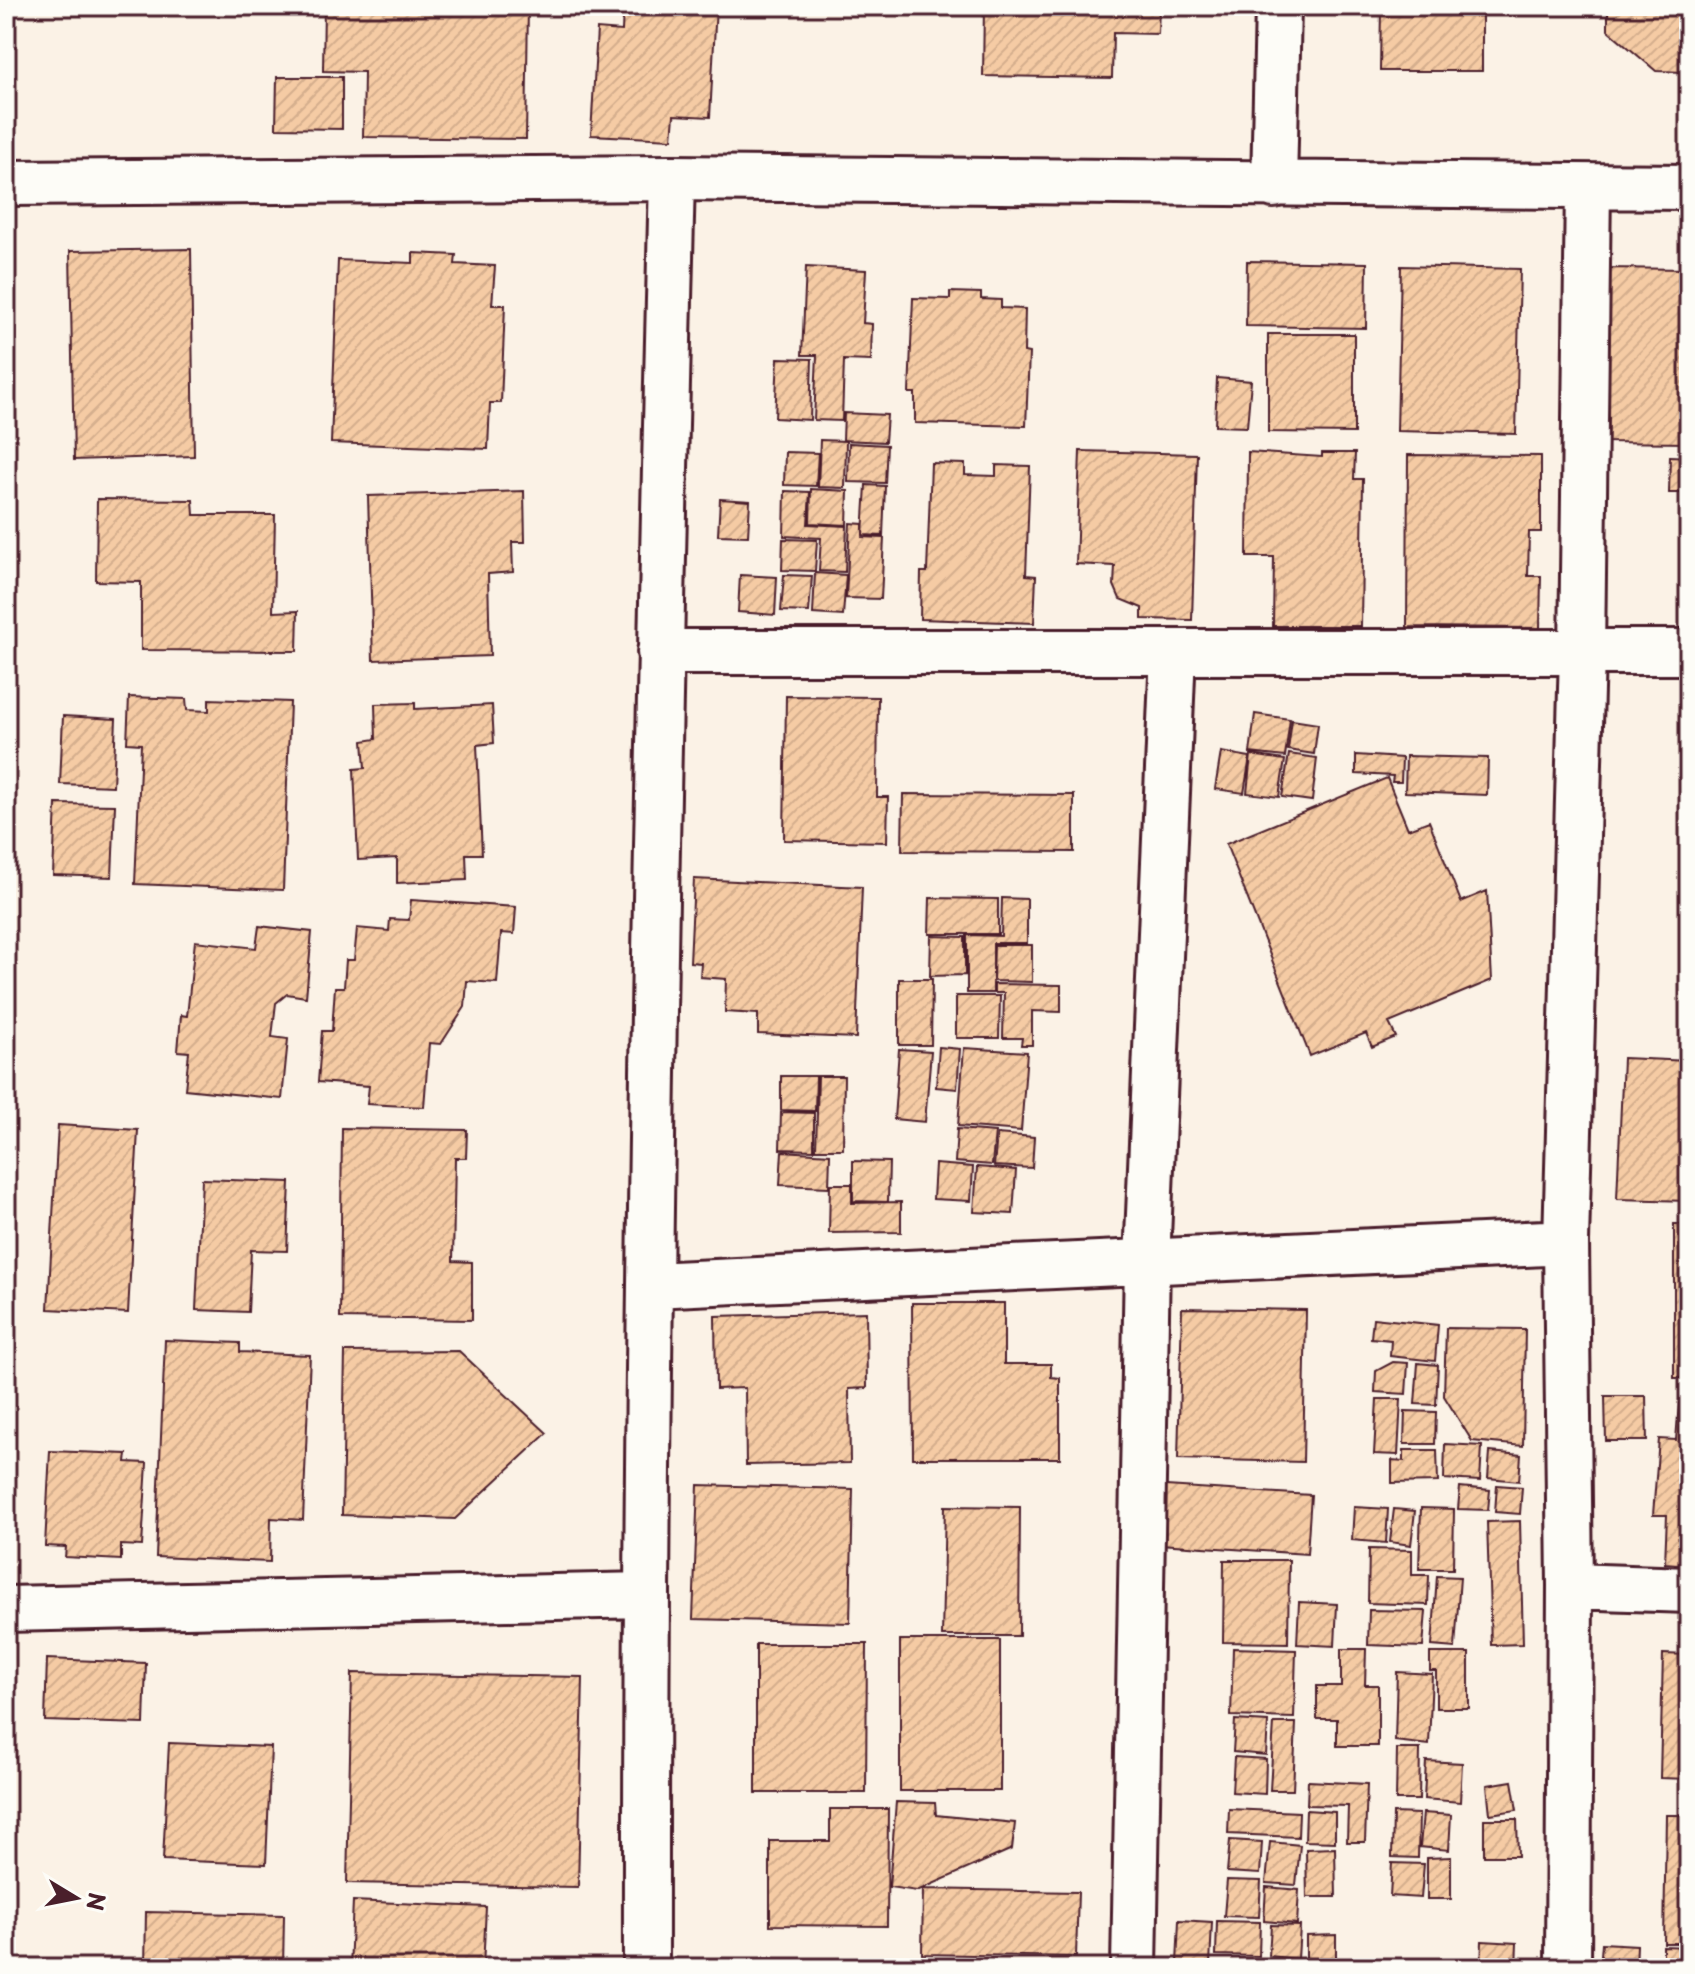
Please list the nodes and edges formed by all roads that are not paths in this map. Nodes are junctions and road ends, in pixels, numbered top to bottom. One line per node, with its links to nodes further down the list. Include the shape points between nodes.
1 (1278, 6): 4 (street)
2 (672, 178): 3 (street); 4 (street); 7 (street)
3 (6, 183)
4 (1274, 185): 5 (street)
5 (1588, 187): 6 (street); 9 (street)
6 (1689, 187)
7 (660, 652): 8 (street); 13 (street)
8 (1173, 652): 9 (street); 12 (street)
9 (1582, 652): 10 (street); 11 (street)
10 (1689, 652)
11 (1566, 1242): 12 (street); 14 (street)
12 (1147, 1261): 13 (street); 19 (street)
13 (652, 1285): 16 (street)
14 (1570, 1586): 15 (street); 20 (street)
15 (1689, 1590)
16 (645, 1595): 17 (street); 18 (street)
17 (6, 1609)
18 (646, 1968)
19 (1134, 1968)
20 (1568, 1968)

